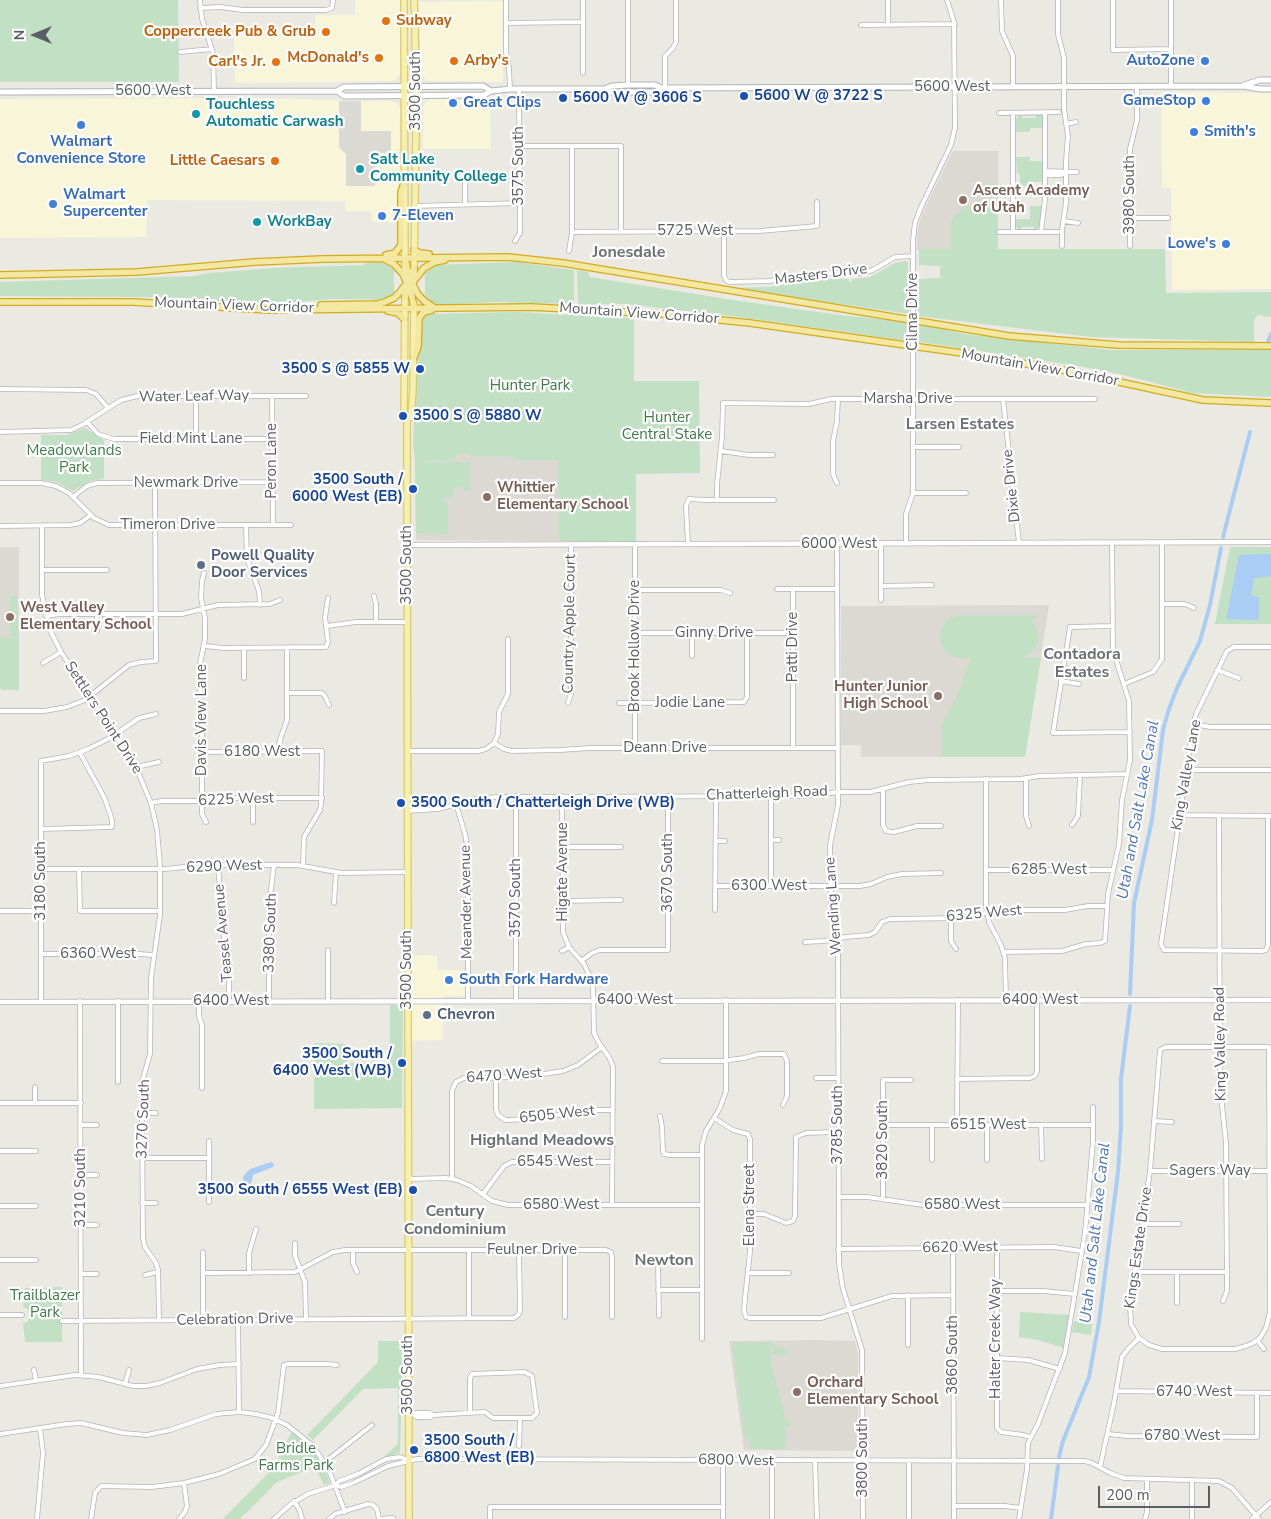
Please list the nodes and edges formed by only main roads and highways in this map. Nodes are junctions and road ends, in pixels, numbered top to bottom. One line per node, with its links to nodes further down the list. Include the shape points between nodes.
1 (404, 0): 5 (main road, 3500 South)
2 (415, 1): 6 (main road, 3500 South)
3 (1271, 80): 4 (main road, 5600 West)
4 (1244, 86): 7 (main road, 5600 West); 9 (main road, 5600 West)
5 (404, 87): 6 (main road, 5600 West); 10 (main road, 5600 West, via 344,87); 13 (main road, 3500 South)
6 (416, 87): 11 (main road, 5600 West, via 483,86); 14 (main road, 3500 South)
7 (663, 88): 8 (main road, 5600 West, via 628,85); 8 (main road, 5600 West, via 655,92 611,92)
8 (604, 89): 11 (main road, 5600 West)
9 (1271, 89)
10 (337, 91): 12 (main road, 5600 West); 13 (main road, 5600 West, via 344,96)
11 (491, 91): 14 (main road, 5600 West, via 484,95)
12 (0, 92)
13 (405, 96): 14 (main road, 5600 West); 15 (main road, 3500 South)
14 (416, 96): 16 (main road, 3500 South)
15 (405, 180): 20 (main road, 3500 South); 22 (highway, via 401,192 400,245 397,252)
16 (414, 250): 18 (highway, via 426,254); 21 (main road, 3500 South)
17 (493, 257): 18 (highway, Mountain View Corridor); 21 (highway, Mountain View Corridor); 24 (highway, via 435,262)
18 (508, 257): 34 (highway, Mountain View Corridor, via 563,263 1009,336 1118,345)
19 (382, 258): 20 (highway, Mountain View Corridor); 22 (highway, Mountain View Corridor); 24 (highway, via 395,265)
20 (405, 258): 21 (highway, Mountain View Corridor); 24 (highway)
21 (414, 258): 24 (main road, 3500 South)
22 (322, 259): 23 (highway, Mountain View Corridor, via 137,272)
23 (0, 275)
24 (409, 283): 25 (highway); 28 (highway, via 421,298); 30 (highway); 31 (highway, via 394,298 382,303 323,305)
25 (405, 297): 27 (main road, 3500 South)
26 (0, 302): 32 (highway, Mountain View Corridor, via 133,302)
27 (404, 307): 30 (highway, Mountain View Corridor); 31 (highway, Mountain View Corridor); 33 (main road, 3500 South)
28 (436, 307): 29 (highway, Mountain View Corridor); 30 (highway, Mountain View Corridor)
29 (494, 307): 35 (highway, via 423,313 418,320 418,347); 36 (highway, Mountain View Corridor, via 591,309 740,322 969,354 1191,398)
30 (414, 308): 35 (main road, 3500 South)
31 (310, 309): 32 (highway, Mountain View Corridor)
32 (290, 310): 33 (highway, via 390,311)
33 (404, 318): 37 (main road, 3500 South)
34 (1271, 346)
35 (414, 358): 37 (main road, 3500 South, via 410,416)
36 (1271, 403)
37 (406, 422): 38 (main road, 3500 South, via 408,1318 411,1415)
38 (408, 1519)

